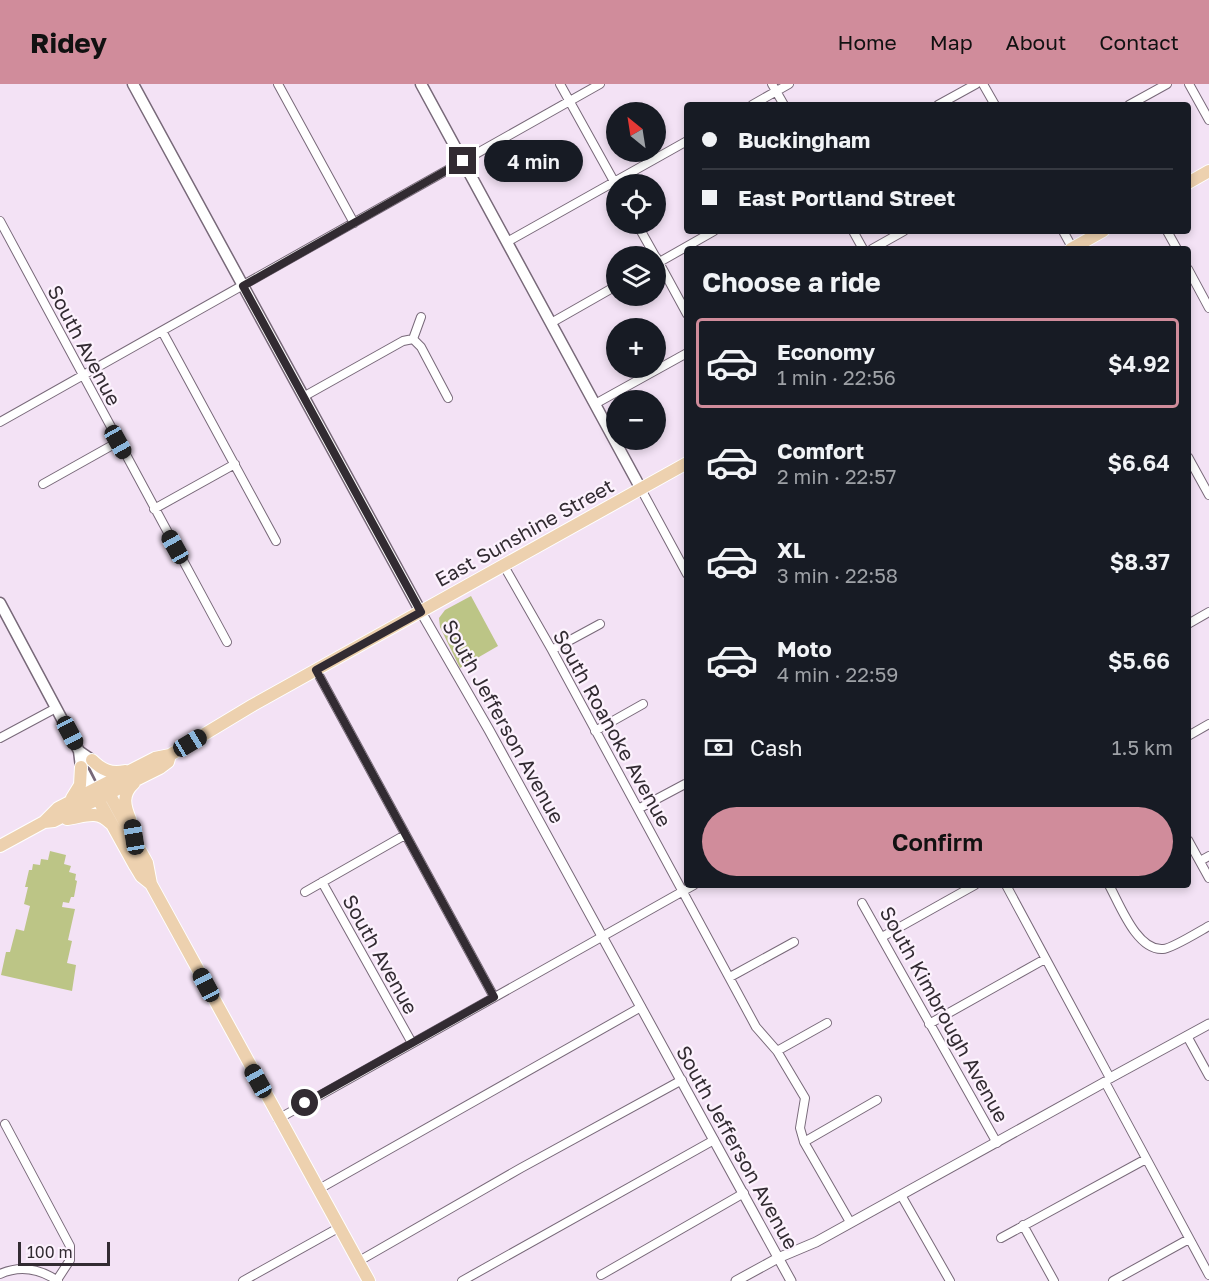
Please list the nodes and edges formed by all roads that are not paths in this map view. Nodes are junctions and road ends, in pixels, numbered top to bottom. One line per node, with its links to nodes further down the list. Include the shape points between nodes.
1 (134, 84): 39 (main road, South Jefferson Avenue)
2 (278, 84): 27 (street)
3 (421, 84): 20 (main road)
4 (560, 84): 12 (street)
5 (600, 84): 12 (street)
6 (789, 84): 11 (street)
7 (976, 84): 15 (street)
8 (983, 84): 16 (street)
9 (1167, 84): 17 (street)
10 (1189, 84): 18 (street)
11 (774, 88): 13 (street); 14 (street)
12 (570, 101): 20 (street); 22 (street)
13 (756, 102)
14 (782, 102)
15 (943, 102)
16 (993, 102)
17 (1134, 102)
18 (1209, 120)
19 (684, 143): 23 (street)
20 (463, 161): 27 (street); 31 (main road)
21 (1209, 171): 24 (main road)
22 (610, 174)
23 (632, 174)
24 (1191, 181)
25 (606, 189): 31 (street)
26 (0, 221): 48 (street, South Avenue)
27 (354, 223): 39 (street)
28 (708, 234): 33 (street)
29 (899, 234): 34 (street)
30 (1098, 234): 35 (main road)
31 (507, 242): 44 (main road)
32 (684, 246): 36 (street)
33 (684, 246)
34 (877, 246)
35 (1077, 246)
36 (666, 255)
37 (1191, 275): 41 (street)
38 (666, 277): 42 (street)
39 (243, 286): 45 (street); 49 (main road, South Jefferson Avenue)
40 (606, 292): 44 (street)
41 (1209, 308)
42 (684, 309)
43 (421, 317): 46 (street)
44 (551, 323): 51 (main road)
45 (162, 332): 48 (street); 55 (street)
46 (413, 339): 49 (street); 50 (street)
47 (684, 355): 51 (street)
48 (83, 376): 52 (street); 53 (street, South Avenue)
49 (303, 397): 65 (main road, South Jefferson Avenue)
50 (448, 398)
51 (596, 404): 58 (main road)
52 (0, 422)
53 (118, 442): 57 (street); 60 (street, South Avenue)
54 (1191, 462): 59 (street)
55 (235, 464): 60 (street); 61 (street)
56 (684, 465): 58 (main road, East Sunshine Street)
57 (43, 484)
58 (641, 489): 62 (main road, East Sunshine Street); 63 (street)
59 (1209, 495)
60 (154, 509): 69 (street, South Avenue)
61 (276, 541)
62 (504, 566): 65 (main road, East Sunshine Street); 70 (street, South Roanoke Avenue)
63 (684, 568)
64 (0, 603): 73 (main road)
65 (421, 612): 71 (main road, East Sunshine Street); 103 (street, South Jefferson Avenue)
66 (1209, 612): 67 (street)
67 (1191, 622)
68 (600, 624): 70 (street)
69 (227, 642)
70 (552, 650): 75 (street, South Roanoke Avenue)
71 (316, 670): 79 (main road, East Sunshine Street, via 170,755 155,758); 86 (street)
72 (643, 704): 75 (street)
73 (56, 708): 77 (street); 78 (main road)
74 (1209, 724): 76 (street)
75 (595, 731): 83 (street, South Roanoke Avenue)
76 (1191, 734)
77 (0, 738)
78 (87, 764): 79 (main road); 81 (main road); 82 (main road, via 77,793)
79 (135, 775): 81 (main road, East Sunshine Street); 87 (main road, via 125,798)
80 (684, 785): 83 (street)
81 (101, 792): 82 (main road); 84 (main road); 85 (main road); 87 (main road)
82 (67, 803): 84 (main road, via 57,808)
83 (638, 809): 99 (street, South Roanoke Avenue)
84 (49, 821): 85 (main road, via 95,815 105,818); 89 (main road)
85 (114, 828): 94 (main road, via 141,876)
86 (405, 835): 93 (street); 108 (street)
87 (134, 837): 94 (main road, via 147,863)
88 (1191, 845): 91 (street)
89 (0, 846)
90 (1209, 856): 91 (street)
91 (1200, 861): 92 (street)
92 (1209, 878)
93 (322, 882): 100 (street); 114 (street, South Avenue)
94 (151, 884): 120 (main road)
95 (688, 888): 99 (street)
96 (970, 888): 104 (street)
97 (1008, 888): 106 (street)
98 (1111, 888): 102 (street, via 1139,939 1150,946 1164,950)
99 (683, 891): 103 (street); 107 (street, South Roanoke Avenue)
100 (305, 892)
101 (862, 903): 104 (street, South Kimbrough Avenue)
102 (1209, 926)
103 (602, 937): 108 (street); 109 (street, South Jefferson Avenue)
104 (882, 937): 111 (street, South Kimbrough Avenue)
105 (794, 942): 107 (street)
106 (1045, 959): 111 (street); 118 (street)
107 (730, 977): 115 (street, South Roanoke Avenue, via 756,1027)
108 (494, 997): 114 (street)
109 (641, 1007): 117 (street, South Jefferson Avenue); 126 (street)
110 (827, 1023): 115 (street)
111 (929, 1023): 124 (street, South Kimbrough Avenue)
112 (1209, 1024): 113 (street)
113 (1187, 1036): 116 (street); 118 (street)
114 (412, 1043): 120 (street)
115 (777, 1051): 123 (street, South Roanoke Avenue, via 804,1098 800,1128)
116 (1209, 1076)
117 (682, 1080): 122 (street, South Jefferson Avenue); 135 (street)
118 (1108, 1080): 124 (street); 125 (street)
119 (877, 1100): 123 (street)
120 (278, 1119): 126 (main road)
121 (5, 1124): 139 (street, via 70,1246 70,1260)
122 (714, 1140): 127 (street, South Jefferson Avenue); 142 (street)
123 (804, 1142): 129 (street, South Roanoke Avenue)
124 (997, 1143): 128 (street)
125 (1146, 1159): 130 (street); 133 (street)
126 (319, 1189): 131 (main road)
127 (744, 1193): 134 (street, South Jefferson Avenue); 137 (street)
128 (901, 1195): 129 (street); 145 (street)
129 (850, 1222): 134 (street)
130 (1023, 1225): 132 (street); 146 (street)
131 (340, 1227): 135 (main road); 140 (street)
132 (1001, 1238)
133 (1189, 1239): 138 (street); 147 (street)
134 (778, 1258): 143 (street); 144 (street, South Jefferson Avenue)
135 (359, 1261): 141 (main road)
136 (0, 1274): 139 (street, via 28,1269)
137 (601, 1275)
138 (1209, 1275)
139 (57, 1281)
140 (243, 1281)
141 (369, 1281)
142 (462, 1281)
143 (736, 1281)
144 (791, 1281)
145 (950, 1281)
146 (1054, 1281)
147 (1113, 1281)

